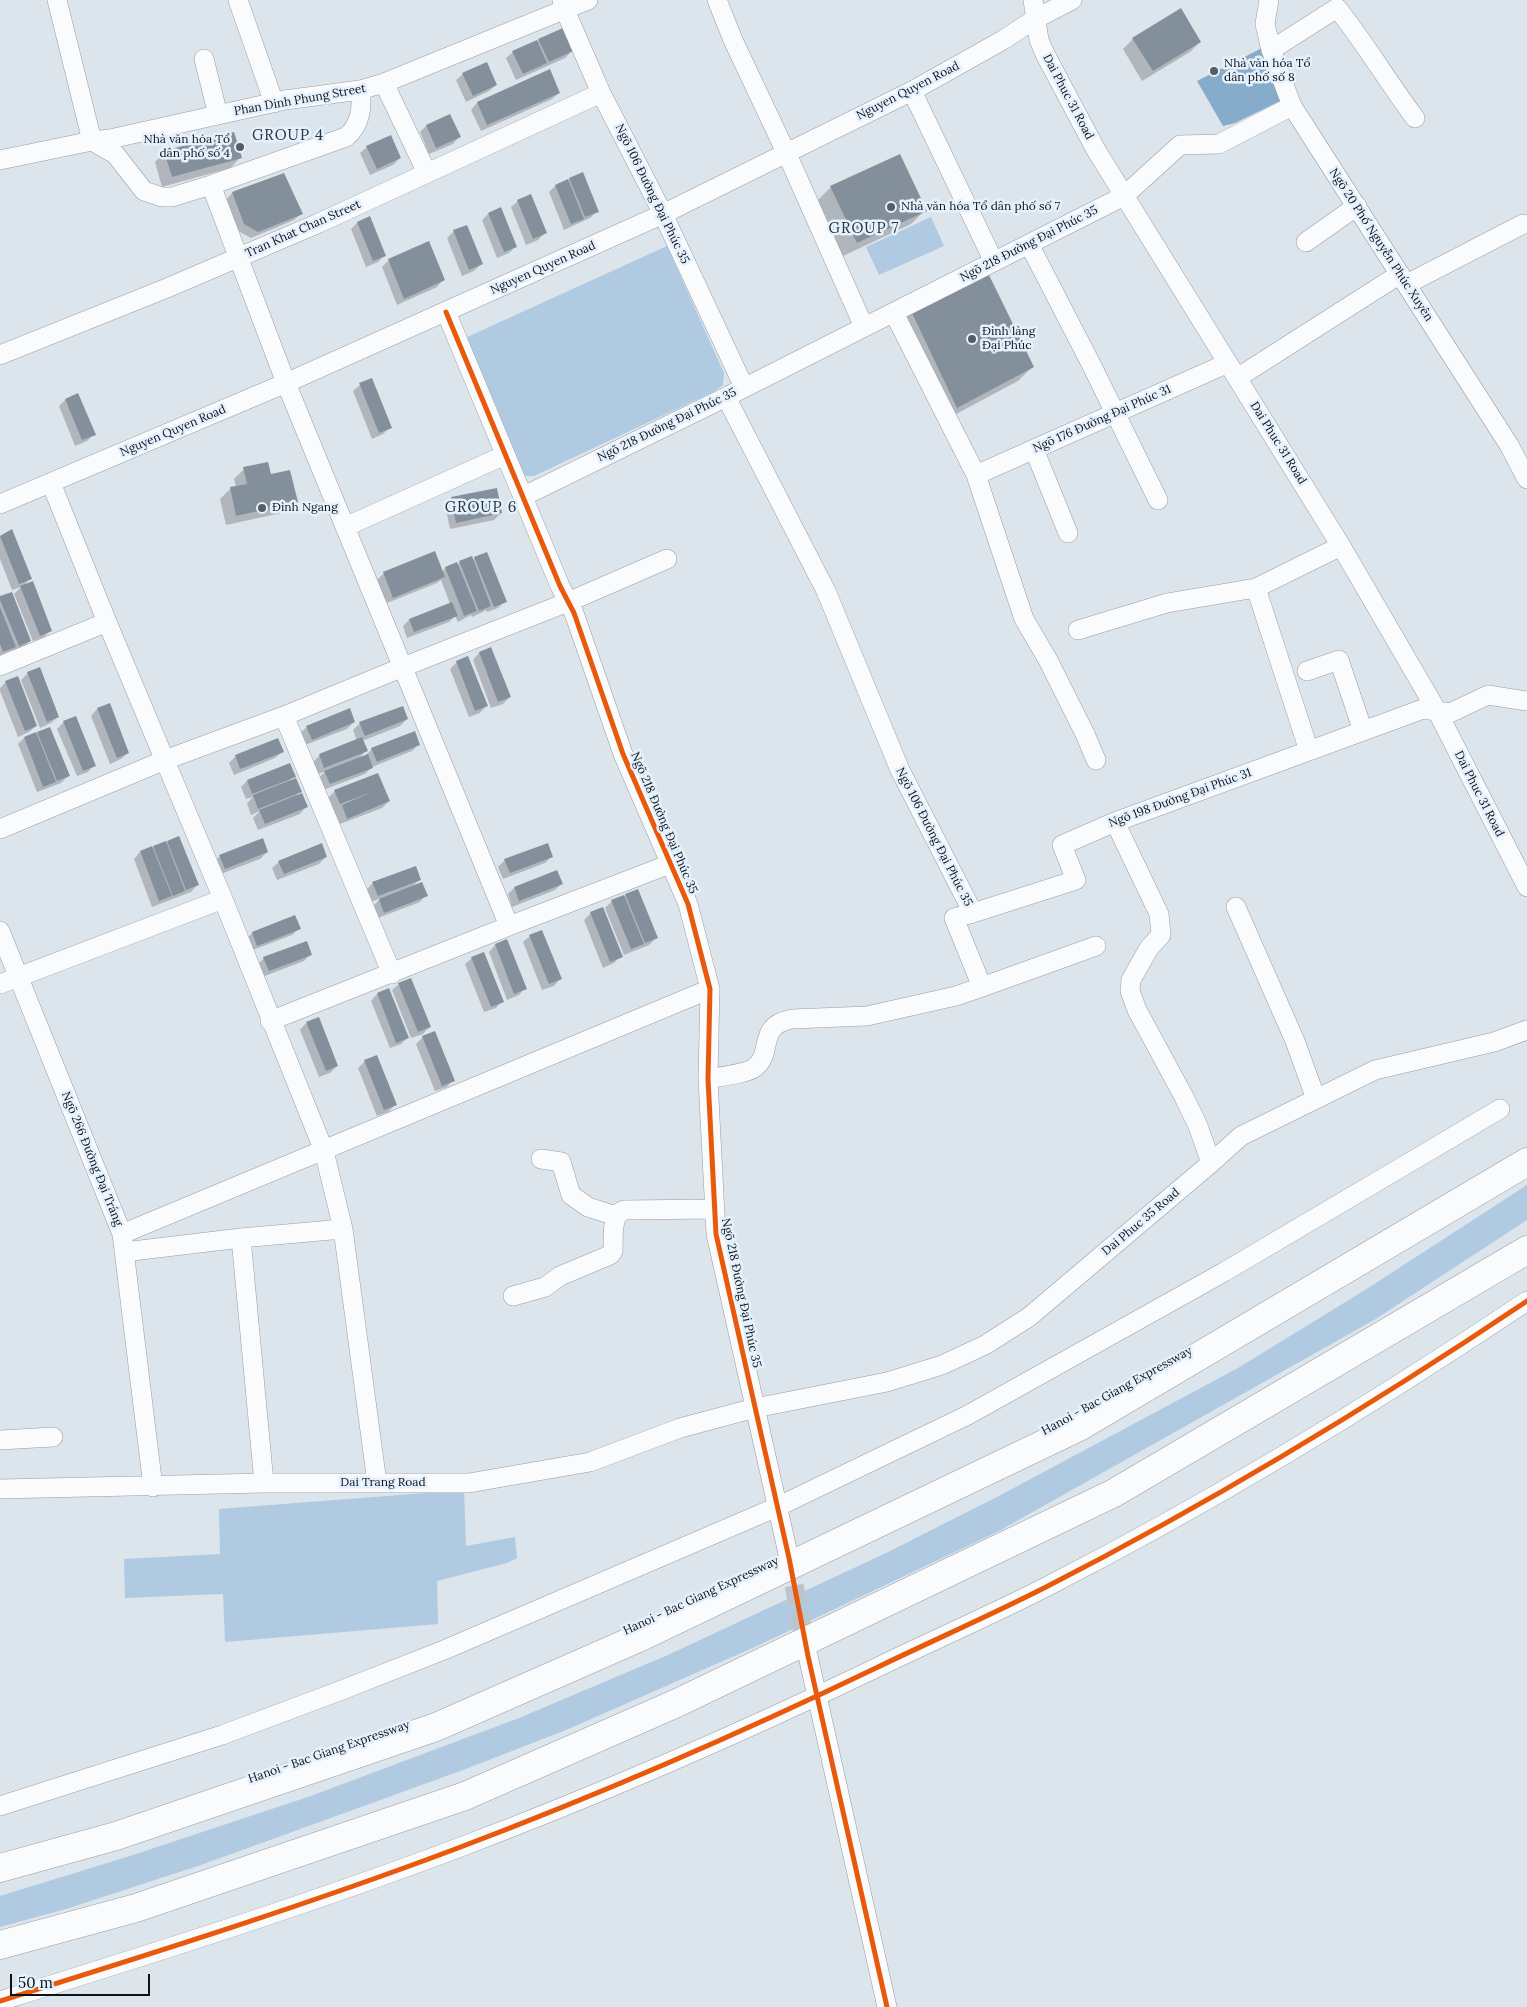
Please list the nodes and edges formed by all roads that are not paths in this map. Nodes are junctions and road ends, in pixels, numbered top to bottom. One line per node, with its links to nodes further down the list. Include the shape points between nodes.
1 (57, 0): 22 (street)
2 (238, 0): 18 (street)
3 (588, 0): 9 (street, Phan Dinh Phung Street)
4 (717, 0): 23 (street)
5 (1028, 0): 11 (street)
6 (1034, 0): 10 (street, Dai Phuc 31 Road)
7 (1072, 0): 10 (street, Nguyen Quyen Road)
8 (1269, 0): 12 (street, Ngõ 20 Phố Nguyễn Phúc Xuyên, via 1265,24)
9 (563, 5): 14 (street, Phan Dinh Phung Street); 17 (street, Ngõ 106 Đường Đại Phúc 35)
10 (1035, 19): 11 (street, Nguyen Quyen Road); 27 (street, Dai Phuc 31 Road, via 1045,54)
11 (1003, 40): 16 (street, Nguyen Quyen Road)
12 (1271, 50): 19 (street, Ngõ 20 Phố Nguyễn Phúc Xuyên); 21 (street, via 1337,8)
13 (204, 59): 20 (street)
14 (384, 83): 15 (street, Phan Dinh Phung Street); 25 (street)
15 (360, 90): 18 (street, Phan Dinh Phung Street); 26 (street, via 359,120 346,137)
16 (912, 91): 23 (street, Nguyen Quyen Road); 34 (street)
17 (602, 93): 25 (street, Tran Khat Chan Street); 29 (street, Ngõ 106 Đường Đại Phúc 35)
18 (274, 103): 20 (street, Phan Dinh Phung Street)
19 (1292, 106): 27 (street, Ngõ 218 Đường Đại Phúc 35, via 1220,144 1180,145); 28 (street, Ngõ 20 Phố Nguyễn Phúc Xuyên)
20 (218, 116): 22 (street, Phan Dinh Phung Street)
21 (1415, 118)
22 (92, 141): 24 (street, Phan Dinh Phung Street); 26 (street, via 115,154 144,192 152,196 172,197)
23 (786, 152): 29 (street, Nguyen Quyen Road); 38 (street)
24 (0, 160)
25 (427, 173): 33 (street, Tran Khat Chan Street)
26 (211, 185): 33 (street)
27 (1124, 196): 32 (street, Ngõ 218 Đường Đại Phúc 35); 40 (street, Dai Phuc 31 Road)
28 (1357, 206): 31 (street); 35 (street, Ngõ 20 Phố Nguyễn Phúc Xuyên)
29 (663, 214): 36 (street, Nguyen Quyen Road); 42 (street, Ngõ 106 Đường Đại Phúc 35)
30 (1523, 224): 35 (street, Ngõ 176 Đường Đại Phúc 31)
31 (1306, 242)
32 (1029, 244): 34 (street, Ngõ 218 Đường Đại Phúc 35); 44 (street)
33 (239, 257): 39 (street, Tran Khat Chan Street); 41 (street)
34 (994, 262): 37 (street, Ngõ 218 Đường Đại Phúc 35)
35 (1404, 279): 40 (street, Ngõ 176 Đường Đại Phúc 31); 48 (street, Ngõ 20 Phố Nguyễn Phúc Xuyên)
36 (446, 312): 41 (street, Nguyen Quyen Road); 46 (street)
37 (894, 312): 38 (street, Ngõ 218 Đường Đại Phúc 35); 47 (street)
38 (864, 326): 42 (street, Ngõ 218 Đường Đại Phúc 35)
39 (0, 354)
40 (1233, 370): 44 (street, Ngõ 176 Đường Đại Phúc 31); 55 (street, Dai Phuc 31 Road)
41 (286, 384): 49 (street, Nguyen Quyen Road); 53 (street)
42 (744, 387): 43 (street, Ngõ 218 Đường Đại Phúc 35)
43 (726, 396): 50 (street, Ngõ 218 Đường Đại Phúc 35); 77 (street, Ngõ 106 Đường Đại Phúc 35, via 826,591 900,770)
44 (1115, 413): 45 (street, Ngõ 176 Đường Đại Phúc 31); 51 (street)
45 (1034, 449): 47 (street, Ngõ 176 Đường Đại Phúc 31); 54 (street)
46 (505, 455): 50 (street); 53 (street)
47 (976, 475): 70 (street, via 1024,619 1073,709)
48 (1527, 479)
49 (51, 483): 52 (street, Nguyen Quyen Road); 59 (street)
50 (524, 496): 58 (street, Ngõ 218 Đường Đại Phúc 35)
51 (1158, 500)
52 (0, 504)
53 (345, 527): 62 (street)
54 (1068, 533)
55 (1341, 546): 57 (street); 65 (street, Dai Phuc 31 Road)
56 (668, 559): 58 (street)
57 (1256, 588): 60 (street, via 1167,603); 68 (street)
58 (568, 602): 62 (street); 73 (street, Ngõ 218 Đường Đại Phúc 35, via 623,754)
59 (107, 622): 61 (street); 69 (street)
60 (1078, 630)
61 (0, 666)
62 (403, 667): 66 (street); 78 (street)
63 (1307, 671): 67 (street, via 1339,660)
64 (1527, 701): 65 (street, Ngõ 198 Đường Đại Phúc 31, via 1488,695 1450,713)
65 (1437, 711): 67 (street, Ngõ 198 Đường Đại Phúc 31, via 1423,709); 74 (street, Dai Phuc 31 Road)
66 (284, 716): 69 (street); 81 (street)
67 (1363, 731): 68 (street, Ngõ 198 Đường Đại Phúc 31)
68 (1309, 751): 71 (street, Ngõ 198 Đường Đại Phúc 31)
69 (165, 760): 72 (street); 75 (street)
70 (1096, 760)
71 (1115, 822): 77 (street, Ngõ 198 Đường Đại Phúc 31, via 1062,845 1076,880); 94 (street, via 1159,914 1161,935 1149,948 1131,980 1130,991 1198,1126)
72 (0, 829)
73 (670, 864): 78 (street); 85 (street, Ngõ 218 Đường Đại Phúc 35, via 688,904)
74 (1527, 887)
75 (223, 899): 82 (street); 86 (street)
76 (1236, 907): 89 (street, via 1295,1041)
77 (973, 914): 84 (street, Ngõ 106 Đường Đại Phúc 35, via 954,918)
78 (509, 926): 81 (street)
79 (0, 931): 82 (street, Ngõ 266 Đường Đại Tráng)
80 (1096, 946): 84 (street)
81 (392, 974): 86 (street)
82 (19, 977): 83 (street); 99 (street, Ngõ 266 Đường Đại Tráng)
83 (0, 984)
84 (982, 987): 88 (street, via 867,1016 780,1022 772,1027 760,1062 753,1069)
85 (710, 989): 88 (street, Ngõ 218 Đường Đại Phúc 35); 91 (street)
86 (270, 1020): 91 (street)
87 (1527, 1030): 89 (street, Dai Phuc 35 Road, via 1494,1042 1375,1070)
88 (708, 1079): 95 (street, Ngõ 218 Đường Đại Phúc 35)
89 (1316, 1099): 94 (street, Dai Phuc 35 Road, via 1240,1136)
90 (1500, 1109): 110 (street, via 1224,1272 968,1414)
91 (324, 1151): 97 (street); 99 (street)
92 (541, 1159): 96 (street, via 562,1162 571,1196 588,1207)
93 (1527, 1162): 115 (highway, Hanoi - Bac Giang Expressway, via 1079,1427 643,1636 436,1727 116,1836)
94 (1211, 1163): 103 (street, Dai Phuc 35 Road, via 1029,1316 985,1345 942,1365 887,1382)
95 (714, 1208): 96 (street, via 624,1210); 103 (street, Ngõ 218 Đường Đại Phúc 35, via 716,1234)
96 (616, 1216): 101 (street, via 610,1255 560,1276 545,1287)
97 (342, 1229): 98 (street); 107 (street)
98 (241, 1238): 99 (street); 106 (street)
99 (123, 1243): 108 (street, Ngõ 266 Đường Đại Tráng)
100 (1527, 1250): 116 (highway, via 1114,1493 677,1703 465,1796 136,1908)
101 (513, 1296)
102 (1527, 1301): 113 (street, via 1423,1371 1209,1499 1045,1587)
103 (755, 1408): 107 (street, Dai Trang Road, via 680,1428 590,1462 469,1483); 110 (street, Ngõ 218 Đường Đại Phúc 35)
104 (53, 1437): 105 (street)
105 (0, 1440)
106 (264, 1483): 107 (street, Dai Trang Road); 108 (street, Dai Trang Road)
107 (377, 1483)
108 (153, 1487): 109 (street, Dai Trang Road)
109 (0, 1488)
110 (777, 1507): 111 (street, Ngõ 218 Đường Đại Phúc 35); 114 (street, via 444,1650 351,1686 222,1735)
111 (789, 1558)
112 (808, 1656): 113 (street)
113 (818, 1696): 117 (street, via 583,1798 460,1847 241,1926); 118 (street)
114 (0, 1806)
115 (0, 1868)
116 (0, 1945)
117 (0, 2001)
118 (887, 2007)

